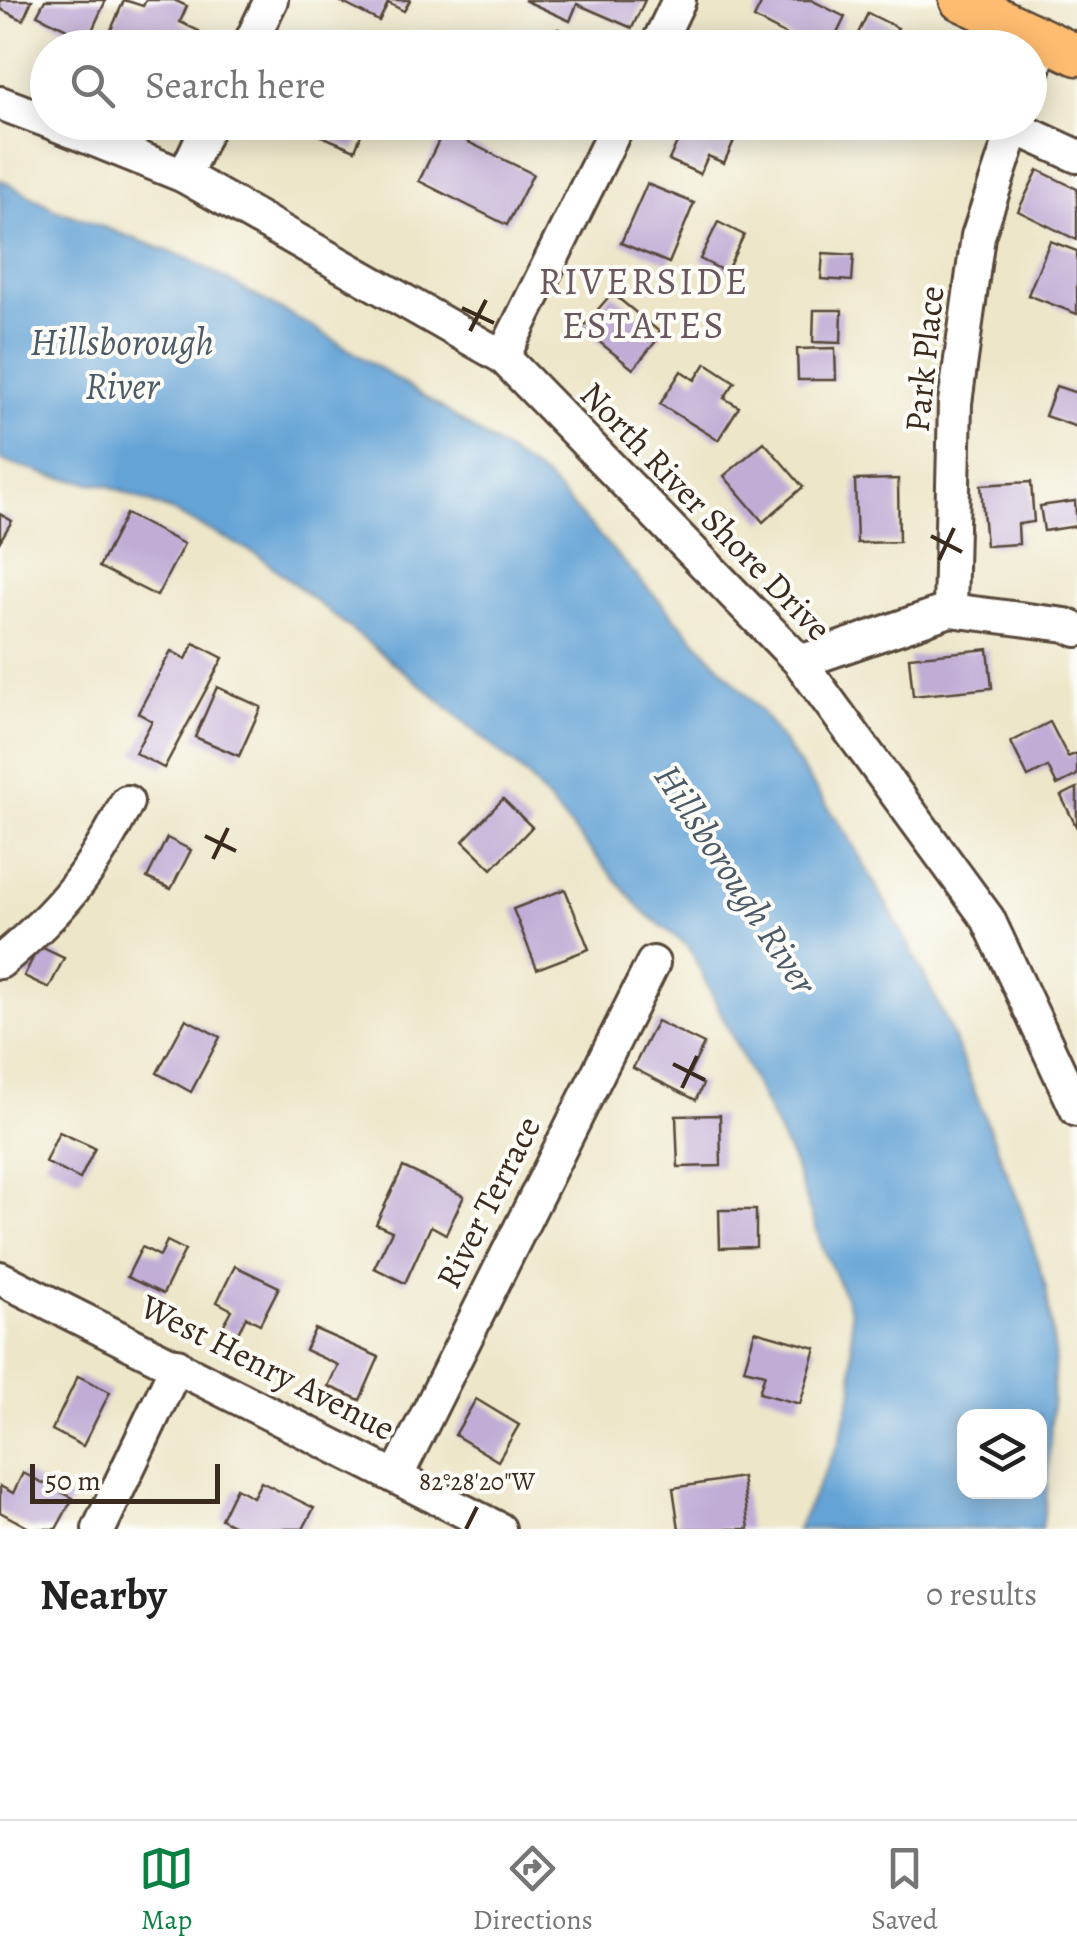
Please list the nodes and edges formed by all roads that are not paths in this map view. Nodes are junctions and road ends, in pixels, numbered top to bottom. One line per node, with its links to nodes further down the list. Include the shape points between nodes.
1 (271, 0): 4 (street)
2 (679, 0): 5 (street)
3 (960, 0): 6 (main road)
4 (257, 30)
5 (665, 30)
6 (1024, 30)
7 (0, 104): 8 (street, North River Shore Drive)
8 (30, 115)
9 (94, 140): 15 (street, North River Shore Drive)
10 (201, 140): 15 (street)
11 (610, 140): 16 (street)
12 (1010, 140): 17 (street, Park Place, via 978,236 955,403)
13 (1045, 140): 14 (street)
14 (1077, 156)
15 (184, 176): 16 (street, North River Shore Drive)
16 (503, 357): 19 (street, North River Shore Drive)
17 (950, 610): 18 (street); 19 (street)
18 (1077, 630)
19 (800, 662): 23 (street, North River Shore Drive, via 988,919)
20 (127, 802): 21 (street, via 86,878)
21 (0, 962)
22 (653, 964): 26 (street, River Terrace)
23 (1077, 1110)
24 (0, 1278): 25 (street, West Henry Avenue)
25 (177, 1366): 26 (street, West Henry Avenue); 27 (street)
26 (396, 1477): 28 (street, West Henry Avenue)
27 (99, 1529)
28 (499, 1529)

